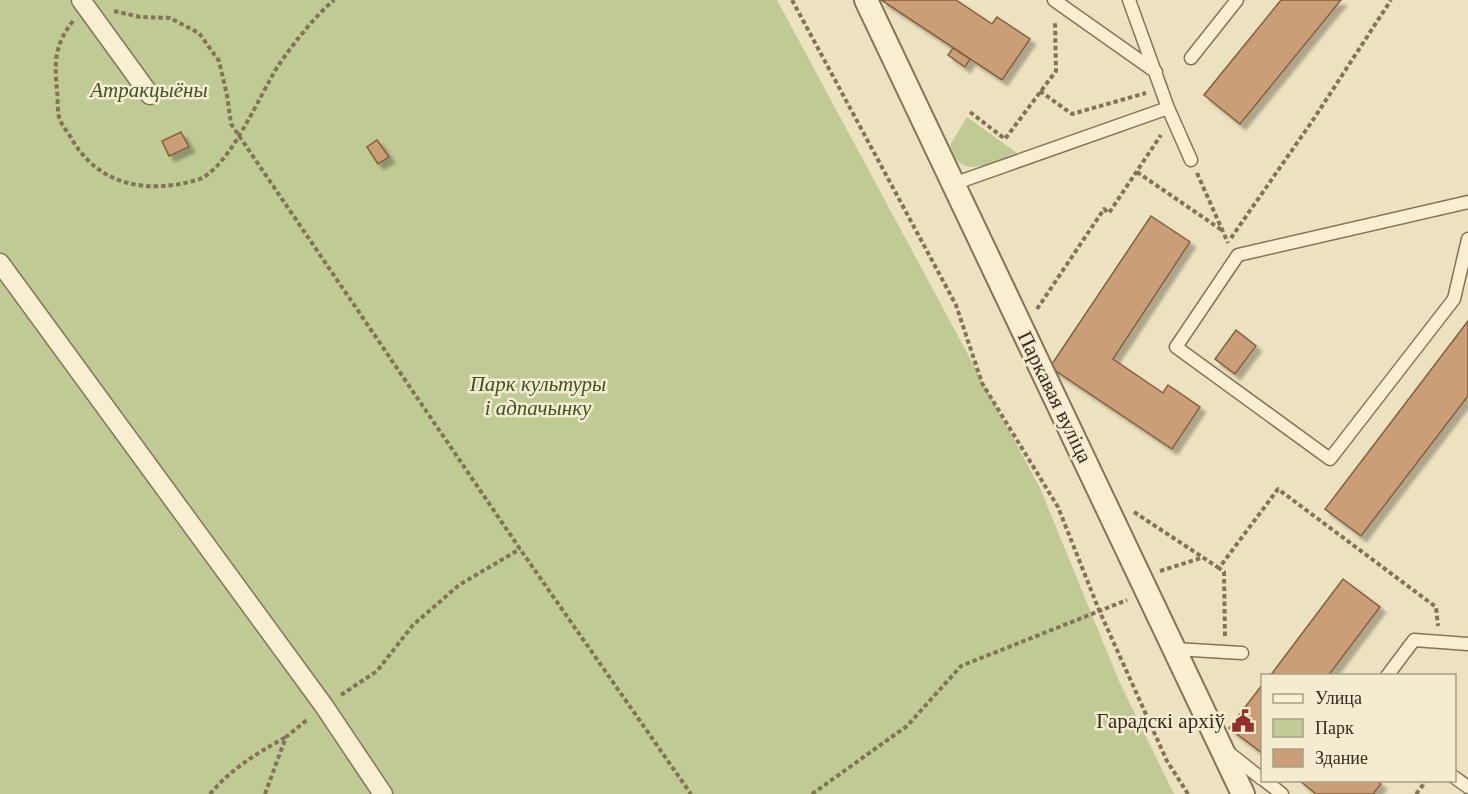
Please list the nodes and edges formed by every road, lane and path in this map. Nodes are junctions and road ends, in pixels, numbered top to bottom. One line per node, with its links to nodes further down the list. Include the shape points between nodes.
1 (334, 0): 16 (path, via 294,44)
2 (792, 0): 32 (path, via 956,304 982,383 1058,507)
3 (866, 0): 19 (street, Паркавая вуліца)
4 (1054, 0): 10 (lane); 12 (path, via 1056,71)
5 (1129, 0): 10 (lane)
6 (1237, 0): 9 (lane)
7 (1391, 0): 23 (path)
8 (83, 2): 13 (street); 16 (path, via 140,17 170,18 199,33 219,61 231,124); 16 (path, via 62,35 55,65 59,118 80,153 100,172 127,184 165,186 200,179 223,159)
9 (1191, 58)
10 (1156, 72): 11 (lane)
11 (1162, 89): 12 (path, via 1072,114); 15 (lane)
12 (1040, 91): 14 (path, via 1005,138)
13 (150, 95)
14 (970, 112)
15 (1170, 113): 17 (lane); 18 (path); 19 (lane)
16 (239, 136): 28 (path)
17 (1191, 160): 21 (path)
18 (1137, 172): 21 (path); 26 (path, via 1109,213 1104,209)
19 (953, 184): 26 (street, Паркавая вуліца)
20 (1468, 202): 24 (lane)
21 (1222, 231): 23 (path)
22 (1468, 239): 24 (lane, via 1454,299 1330,459 1176,347)
23 (1228, 243): 24 (path)
24 (1238, 255)
25 (0, 263): 39 (street)
26 (1023, 330): 27 (street, Паркавая вуліца)
27 (1098, 488): 29 (path); 31 (street, Паркавая вуліца)
28 (520, 549): 39 (path, via 459,585 413,625 377,671); 50 (path)
29 (1202, 558): 30 (path); 31 (path)
30 (1218, 568): 33 (path, via 1278,489 1436,607); 36 (path, via 1224,572)
31 (1144, 585): 32 (path); 35 (street, Паркавая вуліца)
32 (1099, 610): 51 (path, via 961,666 907,726); 52 (path, via 1167,761)
33 (1440, 642): 34 (lane); 38 (lane, via 1413,640)
34 (1468, 644)
35 (1175, 649): 36 (lane); 41 (street, Паркавая вуліца)
36 (1225, 652): 37 (lane)
37 (1242, 652)
38 (1388, 674)
39 (324, 706): 40 (path); 49 (street)
40 (286, 737): 47 (path, via 250,757); 48 (path)
41 (1221, 748): 42 (lane); 53 (street, Паркавая вуліца)
42 (1261, 778)
43 (1456, 778): 46 (lane)
44 (1266, 782): 54 (lane)
45 (1425, 782): 55 (path)
46 (1468, 787)
47 (210, 794)
48 (265, 794)
49 (383, 794)
50 (691, 794)
51 (812, 794)
52 (1188, 794)
53 (1243, 794)
54 (1282, 794)
55 (1416, 794)

